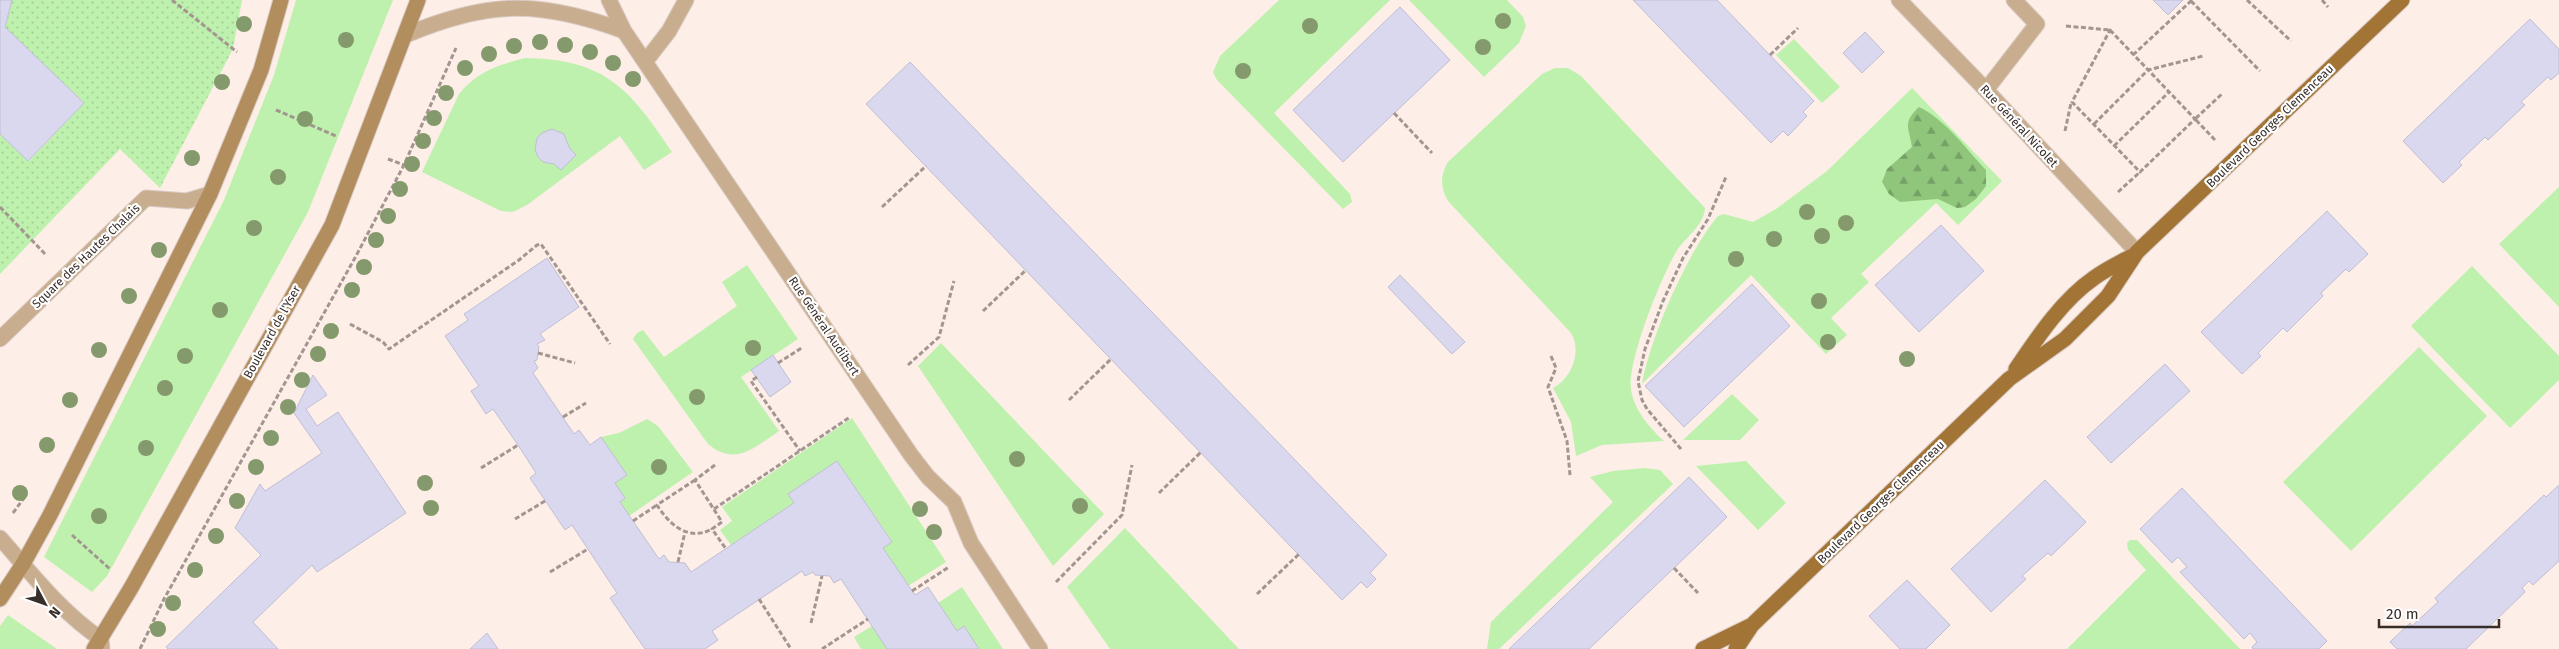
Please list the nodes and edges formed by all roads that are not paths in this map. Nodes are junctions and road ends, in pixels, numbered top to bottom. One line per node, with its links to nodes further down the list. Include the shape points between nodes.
1 (281, 0): 12 (main road, via 261,70)
2 (418, 0): 9 (main road, Boulevard de l'Yser)
3 (609, 0): 8 (street, Rue Général Audibert)
4 (686, 0): 10 (street, via 669,31)
5 (1899, 0): 11 (street, Rue Général Nicolet)
6 (2014, 0): 11 (street, via 2037,24)
7 (2402, 0): 13 (main road, Boulevard Georges Clemenceau)
8 (624, 31): 9 (street, via 592,17 557,8 512,4 438,21); 10 (street, Rue Général Audibert)
9 (406, 35): 20 (main road, Boulevard de l'Yser, via 332,225)
10 (645, 62): 21 (street, Rue Général Audibert, via 911,455 954,502 970,543)
11 (1986, 90): 13 (street, Rue Général Nicolet)
12 (210, 194): 14 (street, Square des Hautes Chalais, via 187,201 146,198); 17 (main road)
13 (2137, 252): 15 (main road, Boulevard Georges Clemenceau, via 2100,305 2065,339); 15 (main road, Boulevard Georges Clemenceau, via 2082,288 2049,322)
14 (0, 339)
15 (2009, 379): 19 (main road, Boulevard Georges Clemenceau)
16 (0, 538): 17 (street)
17 (23, 564): 18 (main road); 20 (street)
18 (0, 599)
19 (1752, 625): 22 (main road, Boulevard Georges Clemenceau); 23 (main road, Boulevard Georges Clemenceau)
20 (99, 646)
21 (1040, 649)
22 (1703, 649)
23 (1736, 649)

